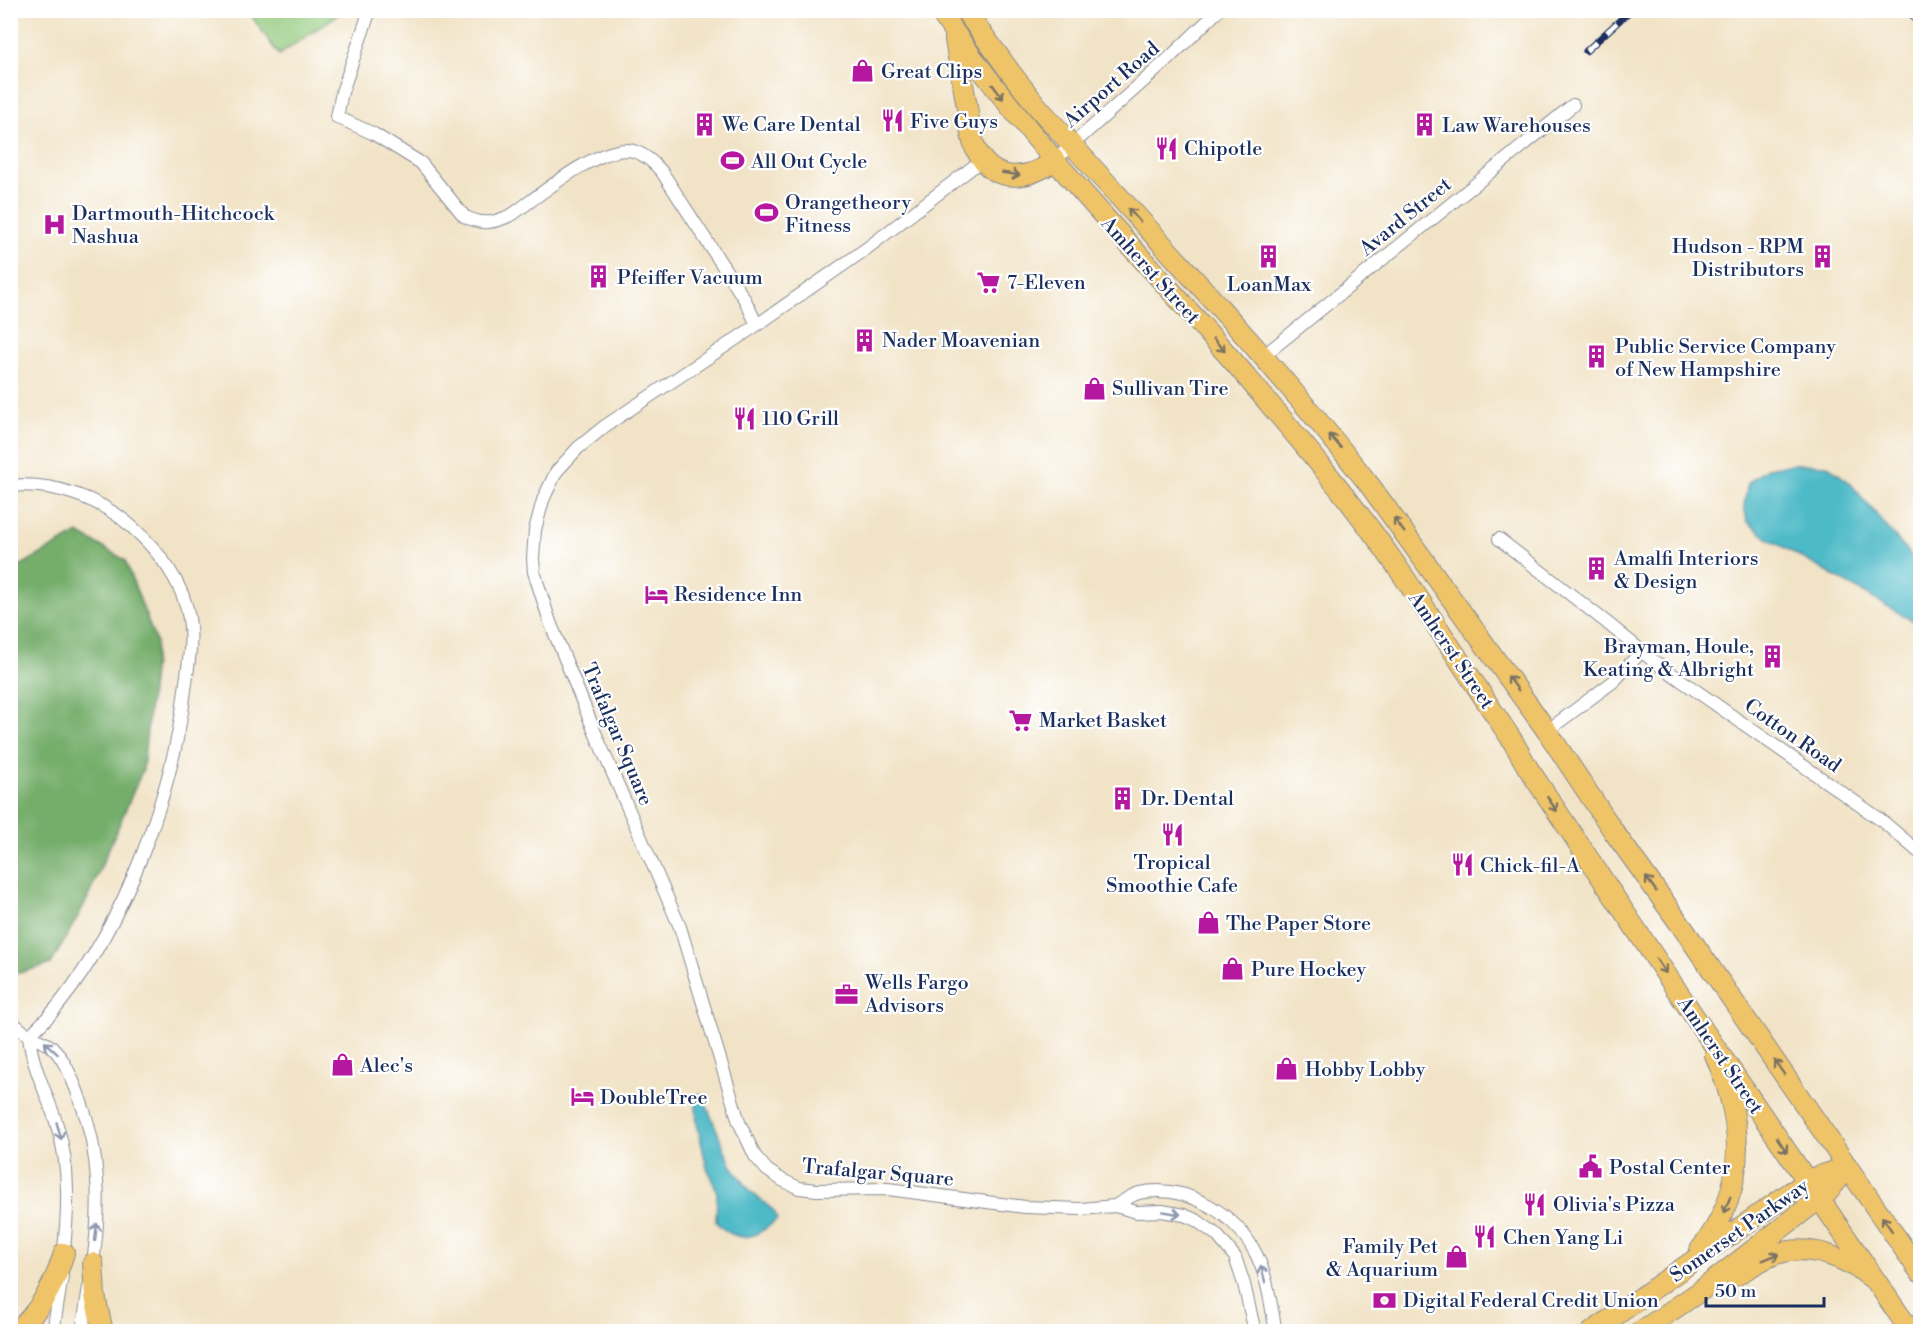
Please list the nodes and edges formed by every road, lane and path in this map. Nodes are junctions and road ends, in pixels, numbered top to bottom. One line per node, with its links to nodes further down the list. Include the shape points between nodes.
1 (370, 10): 10 (street, via 337,117 421,163 464,216 488,223 513,214 590,161 628,150 642,154 662,172)
2 (939, 10): 5 (main road, Amherst Street)
3 (965, 10): 7 (main road, Amherst Street, via 1011,74)
4 (1219, 10): 7 (street, Airport Road)
5 (954, 33): 8 (main road, via 972,136); 9 (main road, Amherst Street, one-way to 9)
6 (1573, 105): 11 (street, Avard Street)
7 (1071, 145): 9 (street, Airport Road); 11 (main road, Amherst Street, one-way to 7)
8 (982, 160): 9 (main road, one-way to 9, via 994,170 1016,176 1031,174); 10 (street, Trafalgar Square, via 866,249)
9 (1054, 160): 18 (main road, Amherst Street, one-way to 18, via 1244,374 1320,464 1386,552)
10 (757, 325): 23 (street, Trafalgar Square, via 605,426 567,459 543,500 533,558 550,622 680,927 739,1122 755,1156 767,1170 799,1188 888,1189 1042,1208)
11 (1262, 357): 15 (main road, Amherst Street, one-way to 11, via 1371,487)
12 (10, 486): 19 (street, via 35,486 79,495 124,520 143,537 160,555 183,598 191,648 181,723 163,794 142,854 116,912 84,968 59,1005)
13 (1499, 539): 14 (street, Cotton Road)
14 (1642, 651): 15 (street, via 1614,681); 16 (street, Cotton Road, via 1881,820)
15 (1547, 731): 20 (main road, Amherst Street, one-way to 15)
16 (1920, 853)
17 (10, 1020): 19 (street)
18 (1702, 1028): 21 (main road, Amherst Street, one-way to 21); 26 (main road, one-way to 26, via 1729,1091 1737,1155 1732,1189 1721,1219)
19 (29, 1036): 24 (street, one-way to 24, via 64,1153 68,1197); 25 (street, one-way to 19, via 98,1191 89,1126 61,1058 51,1046)
20 (1848, 1167): 21 (main road, Somerset Parkway); 22 (main road, Somerset Parkway); 27 (main road, Amherst Street, one-way to 20)
21 (1807, 1181): 22 (main road, Amherst Street); 26 (main road, Somerset Parkway)
22 (1820, 1199): 28 (main road, Amherst Street); 29 (main road, Somerset Parkway)
23 (1115, 1206): 34 (street, Trafalgar Square, one-way to 34, via 1137,1212 1184,1215 1217,1235 1239,1266); 35 (street, Trafalgar Square, one-way to 23, via 1256,1254 1218,1210 1191,1198 1160,1192 1138,1194)
24 (64, 1253): 30 (main road, via 49,1292); 31 (street)
25 (93, 1263): 32 (street); 33 (main road, via 94,1296)
26 (1681, 1270): 36 (main road, Somerset Parkway)
27 (1920, 1272)
28 (1875, 1281): 29 (main road, one-way to 28, via 1768,1258 1789,1252 1831,1255); 38 (main road, Amherst Street)
29 (1699, 1292): 37 (main road, Somerset Parkway)
30 (16, 1332)
31 (53, 1332)
32 (82, 1332)
33 (103, 1332)
34 (1255, 1332)
35 (1276, 1332)
36 (1592, 1332)
37 (1640, 1332)
38 (1911, 1332)

